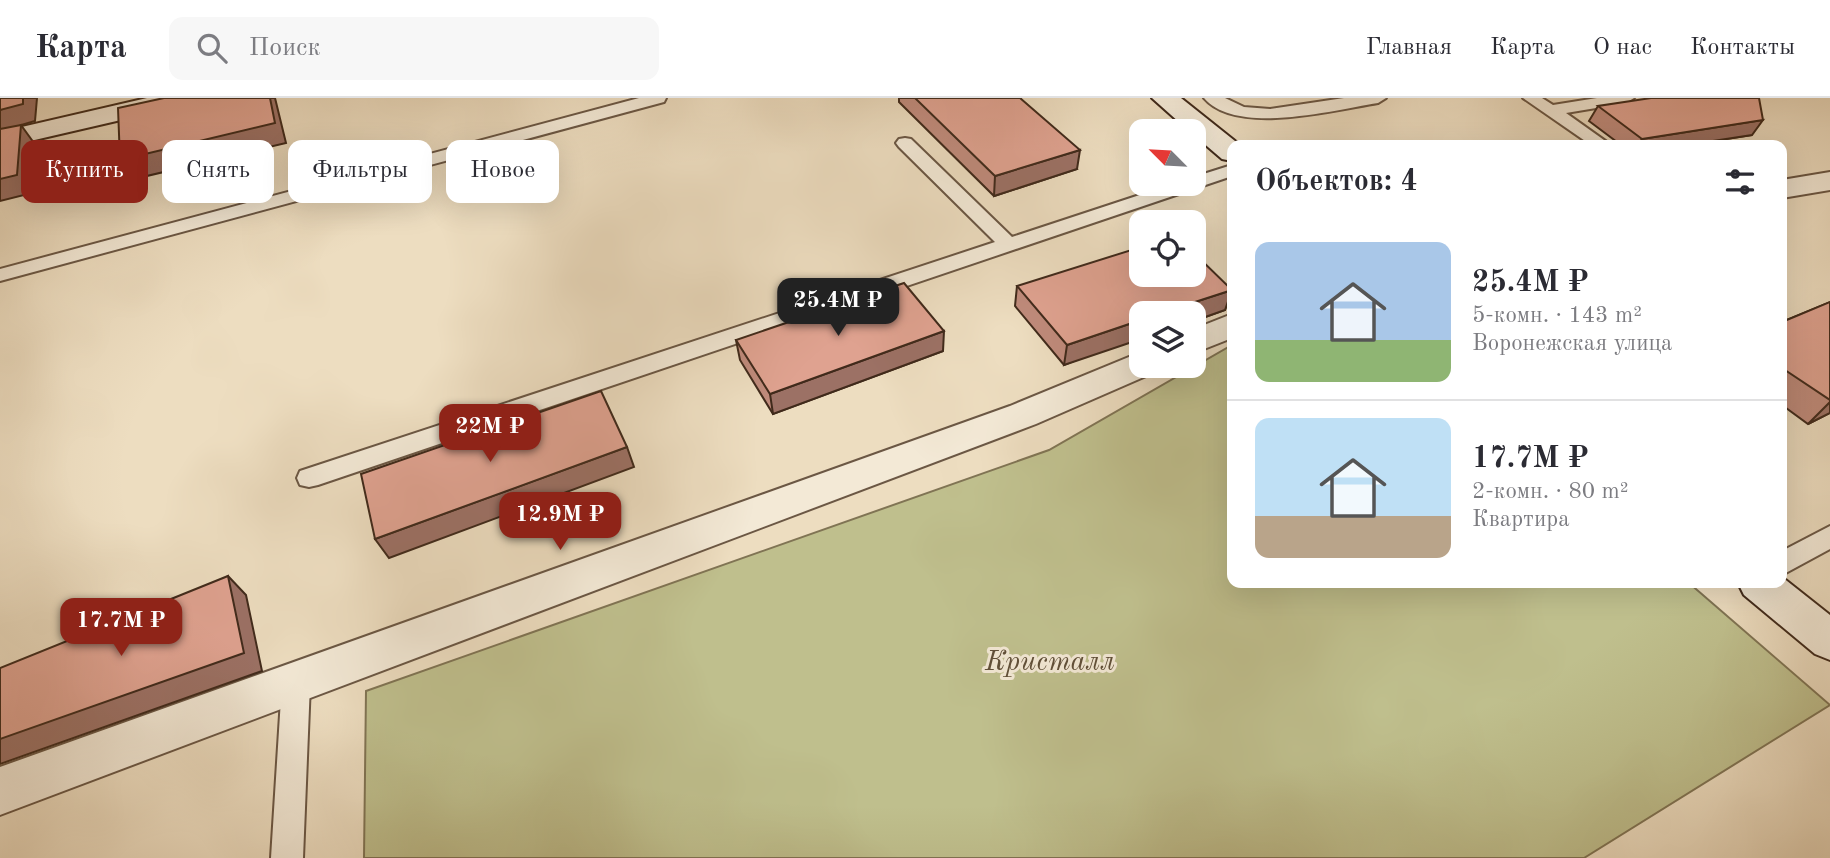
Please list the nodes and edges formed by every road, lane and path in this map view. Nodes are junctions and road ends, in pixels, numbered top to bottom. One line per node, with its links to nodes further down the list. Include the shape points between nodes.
1 (181, 98): 9 (street)
2 (658, 98): 19 (lane)
3 (1164, 98): 12 (street)
4 (1212, 98): 5 (lane, via 1241,111 1270,114)
5 (1378, 98)
6 (1531, 98): 8 (lane)
7 (1626, 98): 8 (lane)
8 (1550, 111): 10 (lane)
9 (0, 139)
10 (1594, 140)
11 (905, 143): 18 (lane)
12 (1227, 149)
13 (1227, 172): 14 (lane)
14 (1206, 178)
15 (1830, 180): 16 (street)
16 (1787, 188)
17 (1154, 196): 18 (lane)
18 (1009, 245): 23 (lane)
19 (0, 275)
20 (1227, 327): 21 (street)
21 (1206, 337)
22 (1129, 369): 28 (street, via 1010,420)
23 (309, 478)
24 (1830, 536): 25 (lane)
25 (1787, 561)
26 (1765, 588): 27 (street)
27 (1830, 641)
28 (296, 682): 29 (street); 30 (lane)
29 (0, 791)
30 (287, 858)

